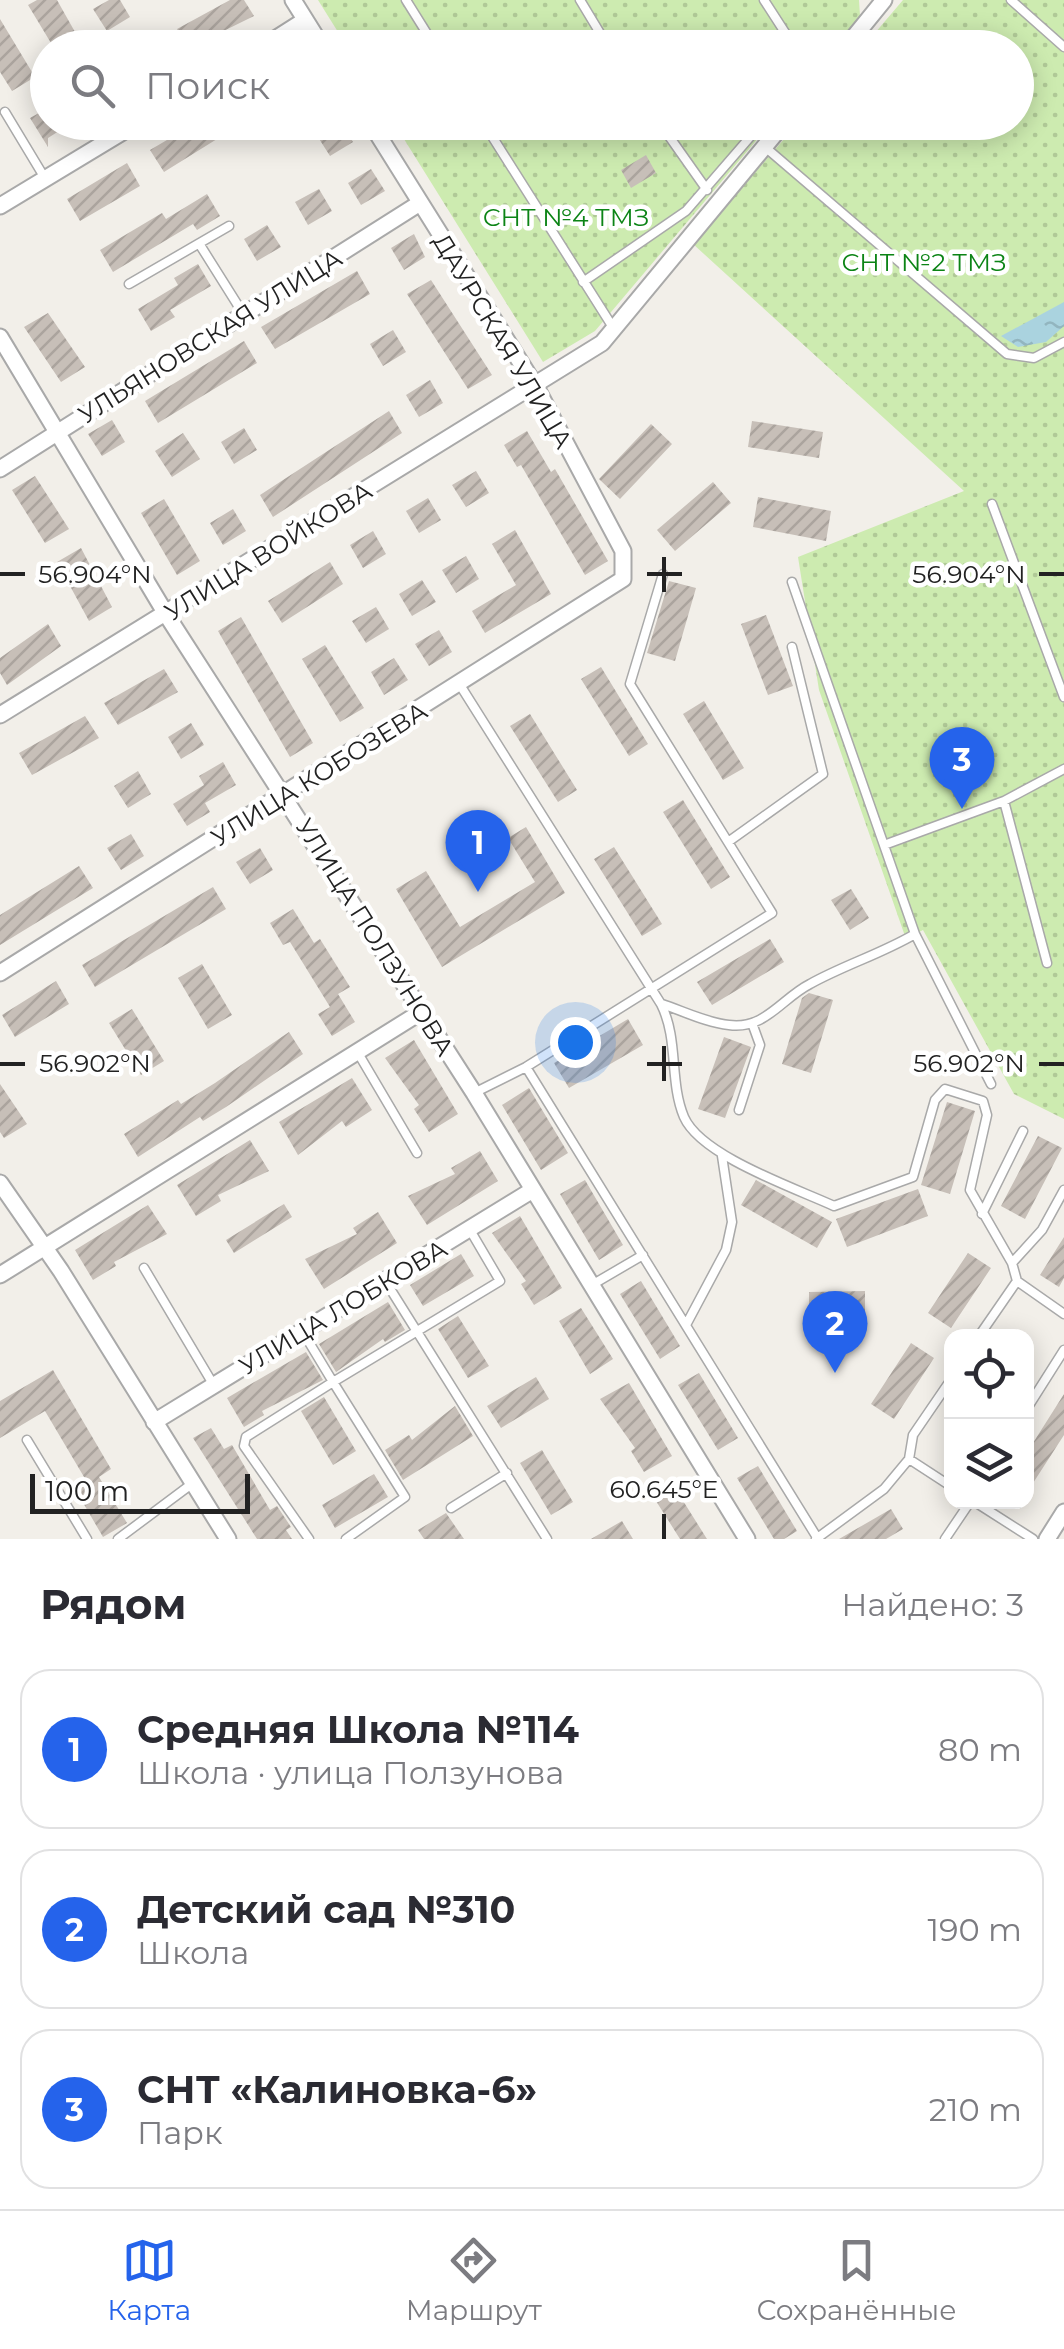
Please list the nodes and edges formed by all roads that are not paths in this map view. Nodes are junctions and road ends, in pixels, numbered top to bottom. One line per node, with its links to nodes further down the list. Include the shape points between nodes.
1 (293, 0): 7 (street)
2 (406, 0): 10 (lane)
3 (580, 0): 11 (lane)
4 (764, 0): 12 (lane)
5 (884, 0): 13 (street)
6 (1011, 0): 14 (lane)
7 (306, 20): 8 (street); 9 (street)
8 (290, 30)
9 (312, 30)
10 (425, 30)
11 (598, 30)
12 (783, 30)
13 (860, 30)
14 (1064, 47)
15 (5, 112): 23 (lane)
16 (111, 140): 23 (street)
17 (381, 140): 25 (street, ДАУРСКАЯ УЛИЦА)
18 (494, 140): 29 (lane)
19 (672, 140): 24 (lane)
20 (748, 140): 24 (lane)
21 (771, 140): 22 (street, УЛИЦА ВОЙКОВА)
22 (765, 147): 32 (street, УЛИЦА ВОЙКОВА); 34 (lane, via 1006,354 1034,358)
23 (46, 180): 26 (street)
24 (707, 190): 29 (lane)
25 (420, 203): 31 (street, УЛЬЯНОВСКАЯ УЛИЦА); 35 (street, ДАУРСКАЯ УЛИЦА)
26 (0, 206)
27 (229, 226): 28 (lane)
28 (200, 245): 30 (lane); 31 (lane)
29 (583, 282): 32 (lane)
30 (129, 284)
31 (244, 314): 36 (street, УЛЬЯНОВСКАЯ УЛИЦА)
32 (614, 329): 35 (street, УЛИЦА ВОЙКОВА)
33 (0, 337): 36 (street, УЛИЦА ПОЛЗУНОВА)
34 (1064, 342)
35 (536, 387): 39 (street, ДАУРСКАЯ УЛИЦА); 42 (street, УЛИЦА ВОЙКОВА)
36 (57, 433): 37 (street, УЛЬЯНОВСКАЯ УЛИЦА); 42 (street, УЛИЦА ПОЛЗУНОВА)
37 (0, 469)
38 (992, 504): 45 (lane)
39 (626, 564): 44 (street, УЛИЦА КОБОЗЕВА, via 624,579)
40 (663, 574): 50 (lane, via 630,684)
41 (792, 582): 51 (lane)
42 (166, 614): 46 (street, УЛИЦА ВОЙКОВА); 48 (street, УЛИЦА ПОЛЗУНОВА)
43 (792, 646): 50 (lane, via 823,774)
44 (460, 685): 48 (street, УЛИЦА КОБОЗЕВА); 55 (lane)
45 (1064, 697)
46 (0, 715)
47 (1064, 768): 49 (lane)
48 (286, 794): 54 (street, УЛИЦА КОБОЗЕВА); 57 (street, УЛИЦА ПОЛЗУНОВА)
49 (1004, 801): 51 (lane); 53 (lane)
50 (728, 842): 55 (lane, via 772,913)
51 (884, 845): 52 (lane)
52 (915, 934): 58 (lane, via 807,985); 61 (lane)
53 (1047, 964)
54 (0, 972)
55 (650, 986): 56 (lane); 60 (lane)
56 (660, 1004): 58 (lane, via 730,1026); 66 (lane, via 672,1025 683,1116)
57 (421, 1012): 59 (street); 62 (street, УЛИЦА ПОЛЗУНОВА)
58 (752, 1023): 63 (lane, via 760,1045)
59 (356, 1049): 65 (lane); 72 (street)
60 (526, 1067): 62 (lane); 73 (lane)
61 (991, 1084)
62 (474, 1094): 68 (street, УЛИЦА ПОЛЗУНОВА)
63 (739, 1110)
64 (1024, 1131): 70 (lane)
65 (417, 1153)
66 (722, 1156): 70 (lane, via 834,1206 913,1177 935,1100 945,1089 983,1101 988,1116 970,1190); 81 (lane, via 732,1222 726,1250)
67 (0, 1183): 72 (street)
68 (531, 1190): 71 (street, УЛИЦА ЛОБКОВА); 79 (street, УЛИЦА ПОЛЗУНОВА)
69 (1064, 1190): 74 (lane, via 1042,1230)
70 (982, 1214): 74 (lane)
71 (470, 1230): 77 (street, УЛИЦА ЛОБКОВА); 84 (lane, via 500,1281)
72 (44, 1248): 76 (street); 90 (street)
73 (642, 1255): 79 (lane); 81 (lane)
74 (1012, 1263): 78 (lane)
75 (144, 1268): 87 (lane)
76 (0, 1275)
77 (384, 1279): 82 (street, УЛИЦА ЛОБКОВА); 84 (lane)
78 (1017, 1280): 80 (lane); 83 (lane)
79 (590, 1286): 108 (street, УЛИЦА ПОЛЗУНОВА)
80 (1064, 1314)
81 (686, 1325): 109 (lane)
82 (301, 1329): 86 (lane); 87 (street, УЛИЦА ЛОБКОВА)
83 (984, 1329)
84 (419, 1331): 86 (lane); 93 (lane)
85 (1064, 1350): 89 (lane)
86 (334, 1382): 100 (lane, via 406,1497); 104 (lane, via 246,1437 244,1446)
87 (214, 1384): 90 (street, УЛИЦА ЛОБКОВА)
88 (944, 1390): 92 (lane, via 913,1435)
89 (1034, 1397)
90 (154, 1422): 95 (street)
91 (26, 1440): 101 (lane)
92 (909, 1460): 94 (lane); 109 (lane, via 884,1489)
93 (506, 1473): 96 (lane); 107 (lane)
94 (944, 1482)
95 (194, 1483): 102 (lane); 103 (street)
96 (451, 1508)
97 (967, 1509): 110 (lane)
98 (984, 1509): 111 (lane)
99 (1064, 1512): 112 (street)
100 (367, 1526): 105 (lane); 106 (lane)
101 (86, 1539)
102 (118, 1539)
103 (228, 1539)
104 (309, 1539)
105 (346, 1539)
106 (375, 1539)
107 (547, 1539)
108 (747, 1539)
109 (817, 1539)
110 (945, 1539)
111 (1033, 1539)
112 (1047, 1539)

